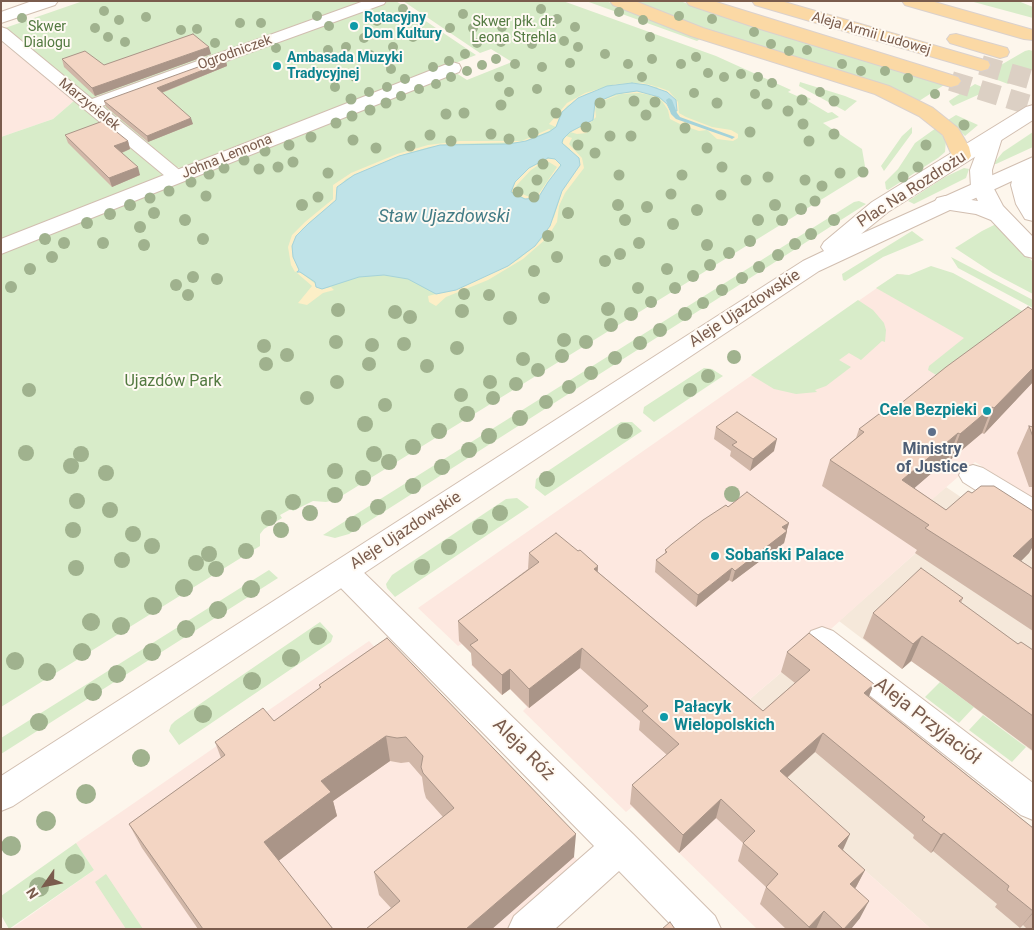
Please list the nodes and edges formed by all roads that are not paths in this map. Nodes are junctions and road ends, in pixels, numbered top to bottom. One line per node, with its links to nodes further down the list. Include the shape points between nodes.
1 (48, 1): 7 (street)
2 (379, 1): 15 (street, Ogrodniczek)
3 (619, 1): 18 (main road, via 697,32 882,90 911,103 951,132)
4 (695, 1): 14 (main road)
5 (761, 1): 12 (main road, Aleja Armii Ludowej)
6 (911, 1): 10 (main road)
7 (1, 18)
8 (1, 32): 15 (street, Marzycielek)
9 (938, 34): 11 (main road, Aleja Armii Ludowej)
10 (1030, 34)
11 (1000, 52)
12 (982, 65)
13 (452, 68): 20 (street, Johna Lennona)
14 (950, 81)
15 (90, 105): 20 (street, Marzycielek)
16 (1033, 111): 17 (street, Plac Na Rozdrożu)
17 (992, 138): 18 (street, Plac Na Rozdrożu); 21 (street, Plac Na Rozdrożu, via 981,170)
18 (961, 156): 27 (street, Plac Na Rozdrożu, via 880,207)
19 (1029, 165): 21 (street, Plac Na Rozdrożu); 23 (street, Plac Na Rozdrożu, via 1022,185)
20 (177, 177): 25 (street, Johna Lennona)
21 (982, 187): 22 (street, Plac Na Rozdrożu); 24 (street, Plac Na Rozdrożu)
22 (945, 203): 24 (street, Plac Na Rozdrożu, via 980,208); 27 (street, Plac Na Rozdrożu)
23 (1033, 214)
24 (998, 215): 26 (street, Plac Na Rozdrożu)
25 (1, 247)
26 (1033, 250)
27 (811, 266): 30 (street, Aleje Ujazdowskie)
28 (973, 475): 29 (street)
29 (1033, 512)
30 (344, 572): 32 (street, Aleje Ujazdowskie); 34 (street, Aleja Róż)
31 (822, 640): 33 (street, Aleja Przyjaciół)
32 (1, 795)
33 (1033, 804)
34 (620, 846): 35 (street); 36 (street, Aleja Róż)
35 (528, 929)
36 (702, 929)

